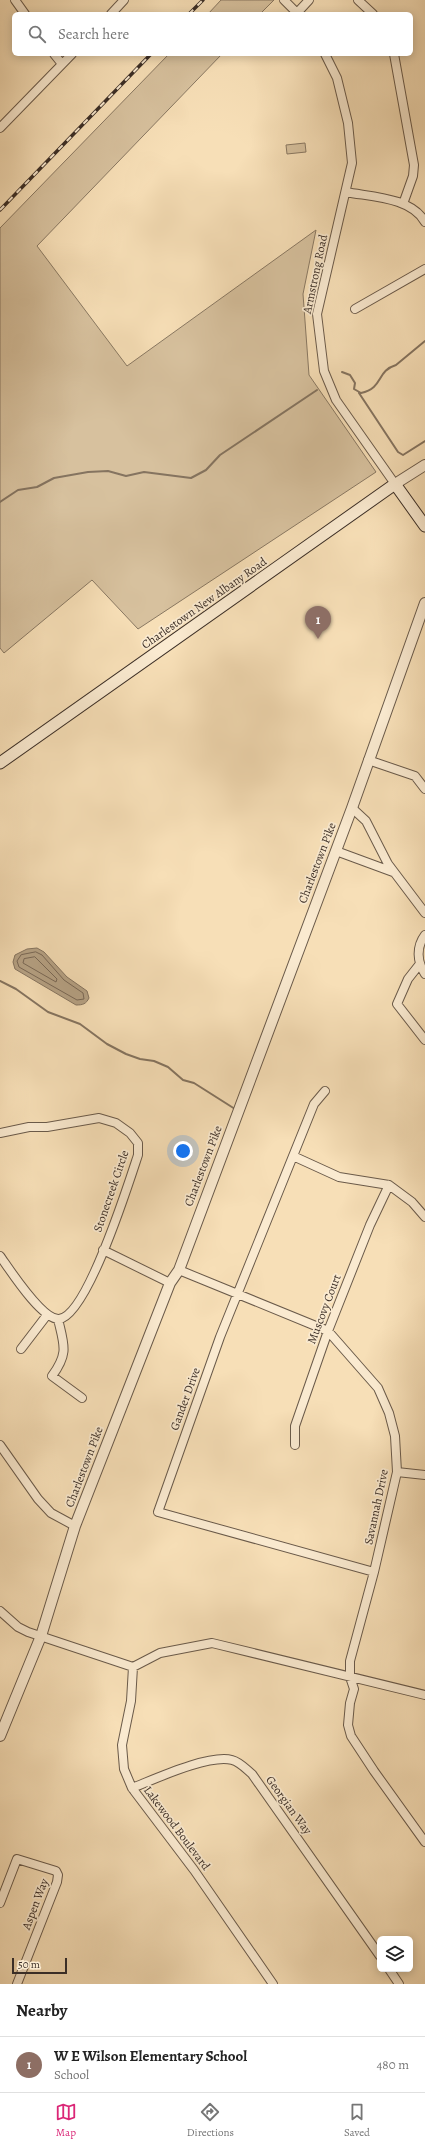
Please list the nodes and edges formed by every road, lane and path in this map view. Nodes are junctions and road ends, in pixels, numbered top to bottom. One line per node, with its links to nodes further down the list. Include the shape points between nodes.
1 (15, 0): 6 (street)
2 (124, 0): 7 (street)
3 (284, 0): 8 (street)
4 (309, 0): 9 (street)
5 (358, 0): 10 (street)
6 (24, 12)
7 (112, 12)
8 (296, 12)
9 (298, 12)
10 (370, 12)
11 (56, 56): 15 (street)
12 (70, 56): 15 (street)
13 (326, 56): 17 (street, Armstrong Road, via 337,78 348,123 352,163)
14 (394, 56): 18 (street, via 414,165 413,176)
15 (62, 64): 16 (street)
16 (0, 128)
17 (346, 192): 18 (street); 23 (street, Armstrong Road, via 317,314 324,370 336,400)
18 (403, 204): 19 (street, via 415,211)
19 (425, 222)
20 (425, 269): 21 (street)
21 (355, 309)
22 (425, 465): 23 (street, Charlestown New Albany Road)
23 (395, 484): 24 (main road); 27 (main road, Charlestown New Albany Road)
24 (425, 526)
25 (425, 603): 26 (street, Charlestown Pike)
26 (368, 760): 28 (street, via 415,776); 29 (street, Charlestown Pike)
27 (0, 763)
28 (425, 789)
29 (352, 808): 30 (street, Charlestown Pike); 31 (street, via 366,822)
30 (336, 851): 31 (street); 44 (street, Charlestown Pike)
31 (394, 872): 32 (street)
32 (425, 913)
33 (425, 935): 34 (street, via 418,953)
34 (419, 965): 35 (street); 36 (street, via 405,983 397,1004)
35 (425, 974)
36 (425, 1040)
37 (325, 1091): 39 (street, Gander Drive, via 314,1104)
38 (0, 1133): 42 (street, Stonecreek Circle, via 99,1118 116,1123 138,1142 138,1155)
39 (293, 1156): 40 (street, via 339,1177); 46 (street, Gander Drive)
40 (389, 1185): 41 (street, via 412,1202); 49 (street, Muscovy Court, via 370,1225)
41 (425, 1217)
42 (103, 1250): 45 (street, Stonecreek Circle); 48 (street, Stonecreek Circle, via 83,1296 69,1314)
43 (0, 1256): 47 (street, via 38,1307)
44 (179, 1270): 45 (street, Charlestown Pike); 46 (street, Savannah Drive)
45 (170, 1282): 56 (street, Charlestown Pike)
46 (238, 1294): 49 (street, Savannah Drive); 57 (street, Gander Drive, via 220,1337 158,1512)
47 (47, 1315): 48 (street); 50 (street)
48 (58, 1319): 51 (street, via 64,1355 52,1376)
49 (328, 1331): 53 (street, Muscovy Court, via 294,1426); 54 (street, Savannah Drive, via 378,1388 389,1413 395,1436)
50 (21, 1349)
51 (82, 1398)
52 (0, 1445): 56 (street, via 51,1513)
53 (294, 1445)
54 (397, 1472): 55 (street); 57 (street, Savannah Drive)
55 (425, 1475)
56 (75, 1526): 59 (street, Charlestown Pike)
57 (374, 1572): 61 (street, Savannah Drive, via 350,1661)
58 (0, 1611): 59 (street, via 18,1627)
59 (41, 1636): 60 (street); 63 (street, Charlestown Pike)
60 (133, 1667): 61 (street, via 160,1653 212,1643); 64 (street, Lakewood Boulevard, via 131,1701 122,1745 124,1769)
61 (350, 1677): 62 (street); 65 (street, Savannah Drive, via 354,1689 348,1725 351,1736)
62 (425, 1695)
63 (0, 1736)
64 (132, 1788): 67 (street, Georgian Way, via 171,1772 213,1761 232,1760 242,1765 261,1786); 70 (street, Lakewood Boulevard, via 194,1870)
65 (425, 1842)
66 (0, 1903): 69 (street, Aspen Way, via 17,1859 56,1871 57,1882)
67 (377, 1952)
68 (391, 1972): 71 (street)
69 (17, 1984)
70 (274, 1984)
71 (399, 1984)

